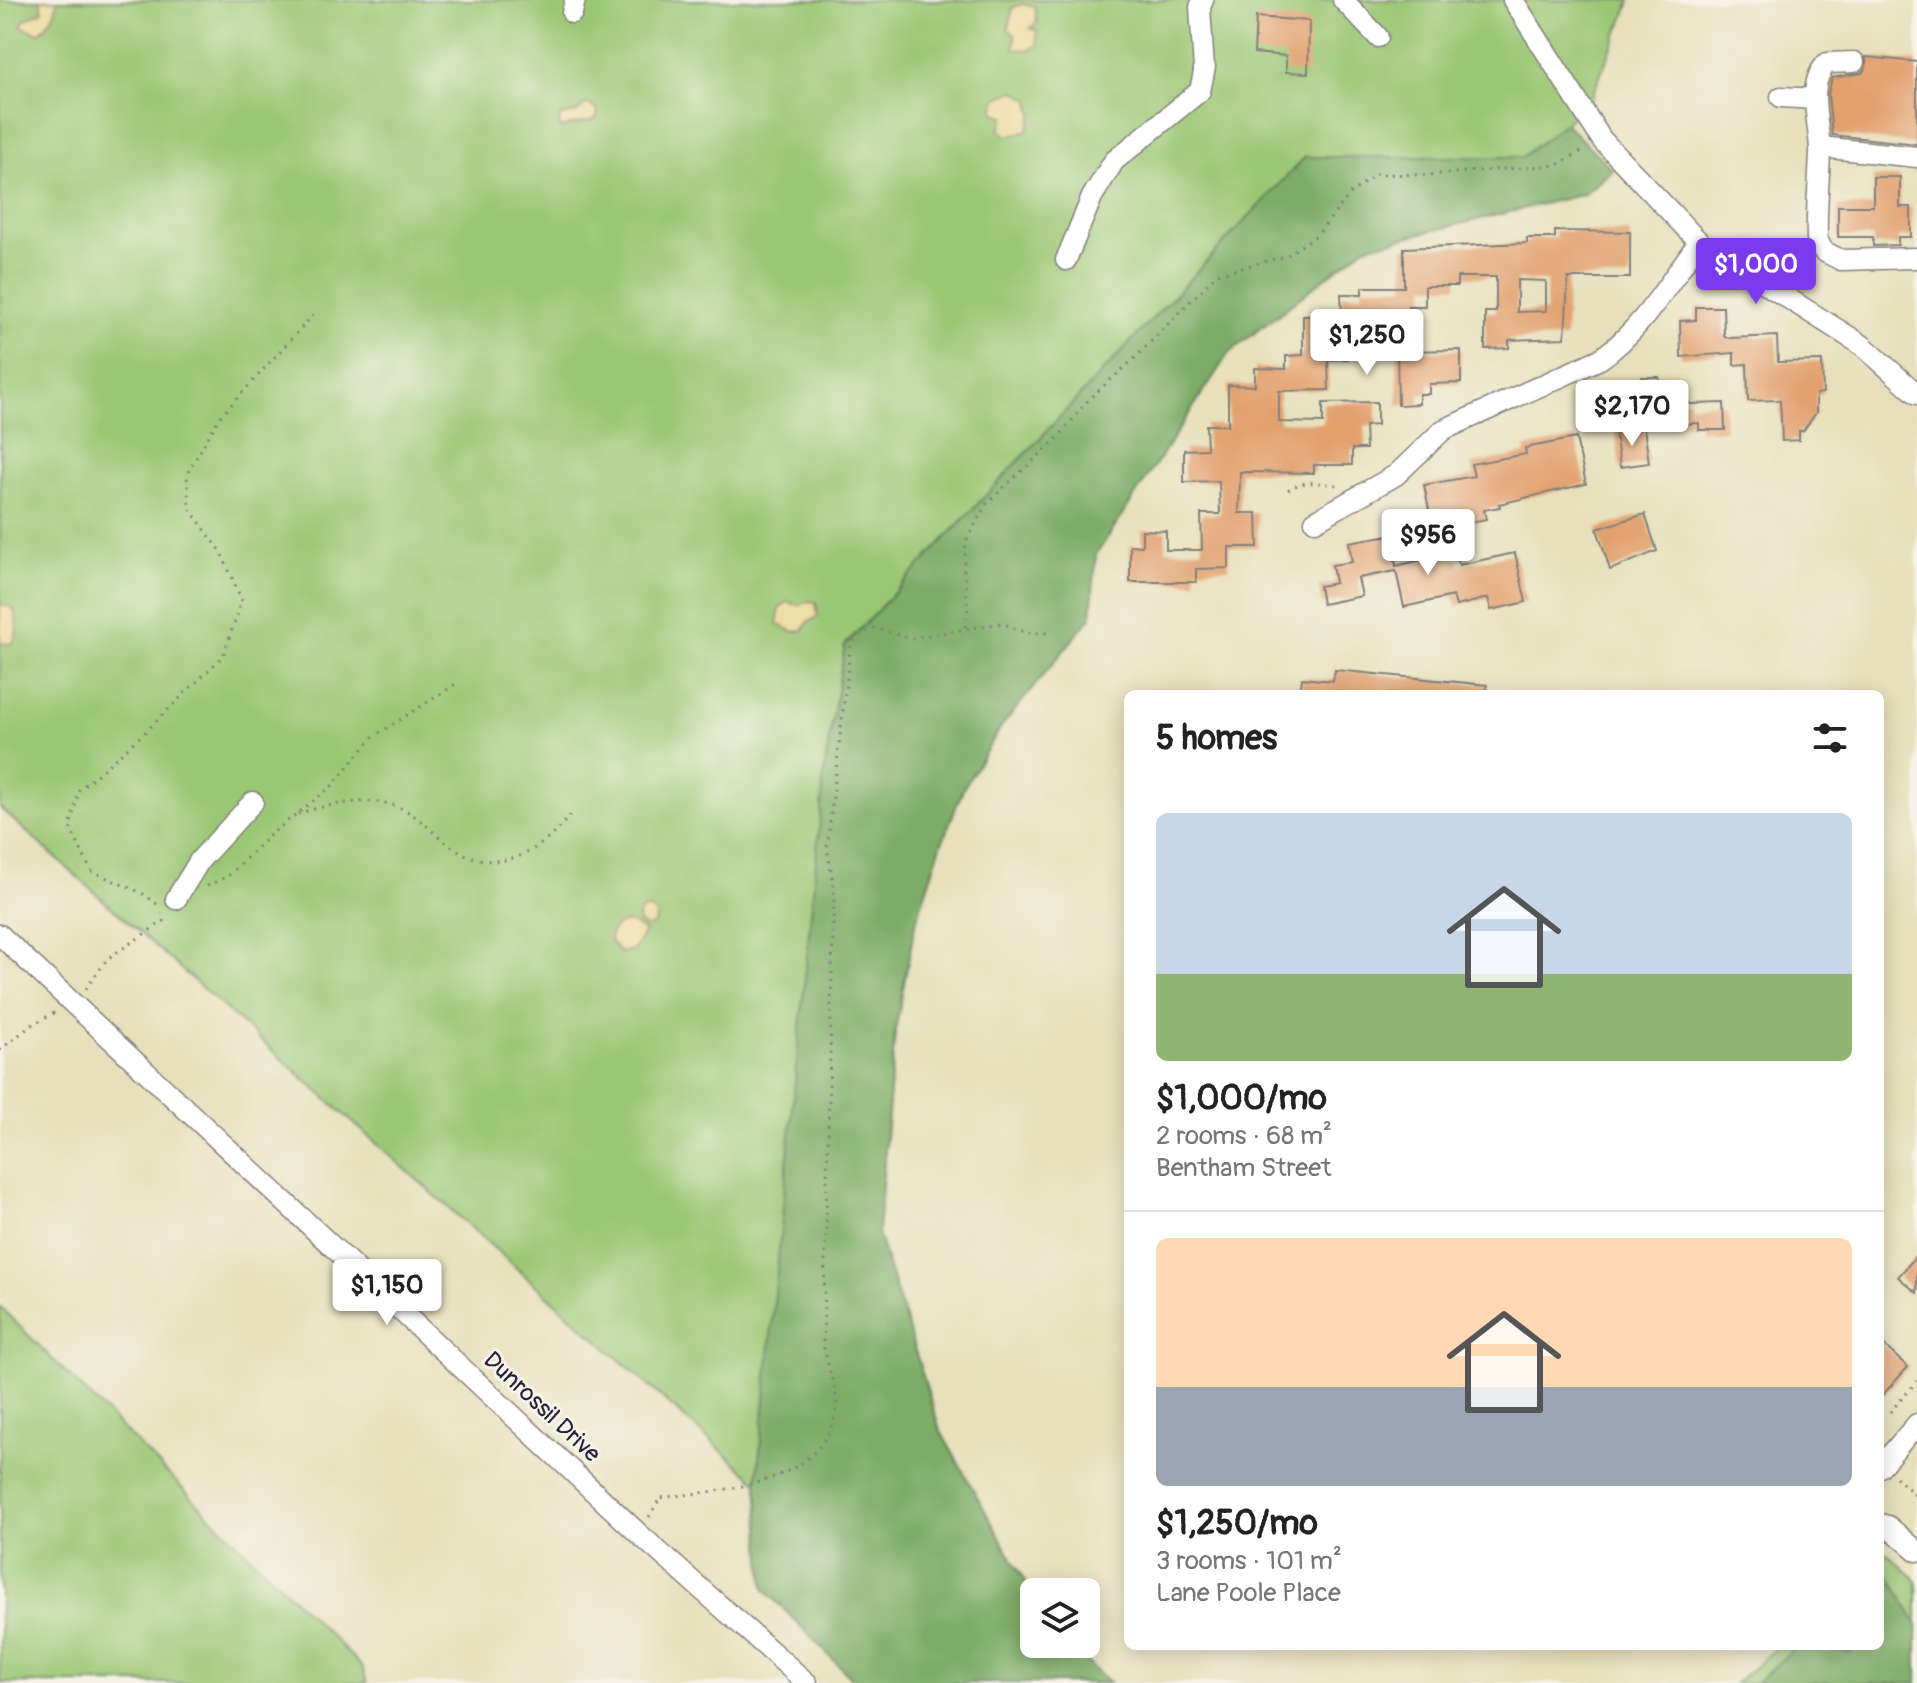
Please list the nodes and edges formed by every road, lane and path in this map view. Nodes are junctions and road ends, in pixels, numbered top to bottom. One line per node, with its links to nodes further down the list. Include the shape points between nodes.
1 (1203, 0): 13 (street, via 1200,91 1114,161 1092,197)
2 (1343, 0): 4 (street)
3 (1513, 0): 8 (street)
4 (1378, 37)
5 (1854, 62): 7 (street, via 1827,63 1819,70)
6 (1781, 97): 7 (street)
7 (1815, 99): 9 (street)
8 (1602, 140): 11 (street); 17 (path, via 1557,165 1376,174 1351,193 1318,234 1286,256 1217,274 1089,399 1058,438 987,503 966,541)
9 (1820, 147): 10 (street); 12 (street, via 1817,226 1823,251 1841,260)
10 (1917, 157)
11 (1699, 242): 15 (street, via 1862,345); 16 (street, via 1614,350 1443,430 1396,475)
12 (1917, 258)
13 (1066, 260)
14 (317, 311): 23 (path, via 219,418 187,474 189,508 220,550 242,601 223,656 79,790 70,827 91,871)
15 (1917, 394)
16 (1315, 521)
17 (965, 627): 18 (path, via 1001,623 1027,633); 33 (path, via 912,638 872,628 851,642 827,848 834,887 823,1345 836,1410 819,1450 800,1464 759,1483 660,1498)
18 (1049, 633)
19 (459, 682): 22 (path, via 373,737 331,787)
20 (253, 802): 23 (street)
21 (572, 813): 22 (path, via 554,836 503,863 452,847 394,804 326,804)
22 (295, 815): 23 (path, via 228,876)
23 (168, 902): 25 (path, via 164,921 108,958)
24 (0, 935): 25 (street, Dunrossil Drive)
25 (75, 1003): 26 (path, via 33,1024); 33 (street, Dunrossil Drive)
26 (0, 1050)
27 (1917, 1381): 28 (path)
28 (1890, 1412)
29 (1917, 1424): 30 (street)
30 (1888, 1473): 31 (path)
31 (1917, 1497)
32 (1884, 1525): 34 (street)
33 (639, 1534): 35 (street, Dunrossil Drive)
34 (1917, 1551)
35 (807, 1683)

